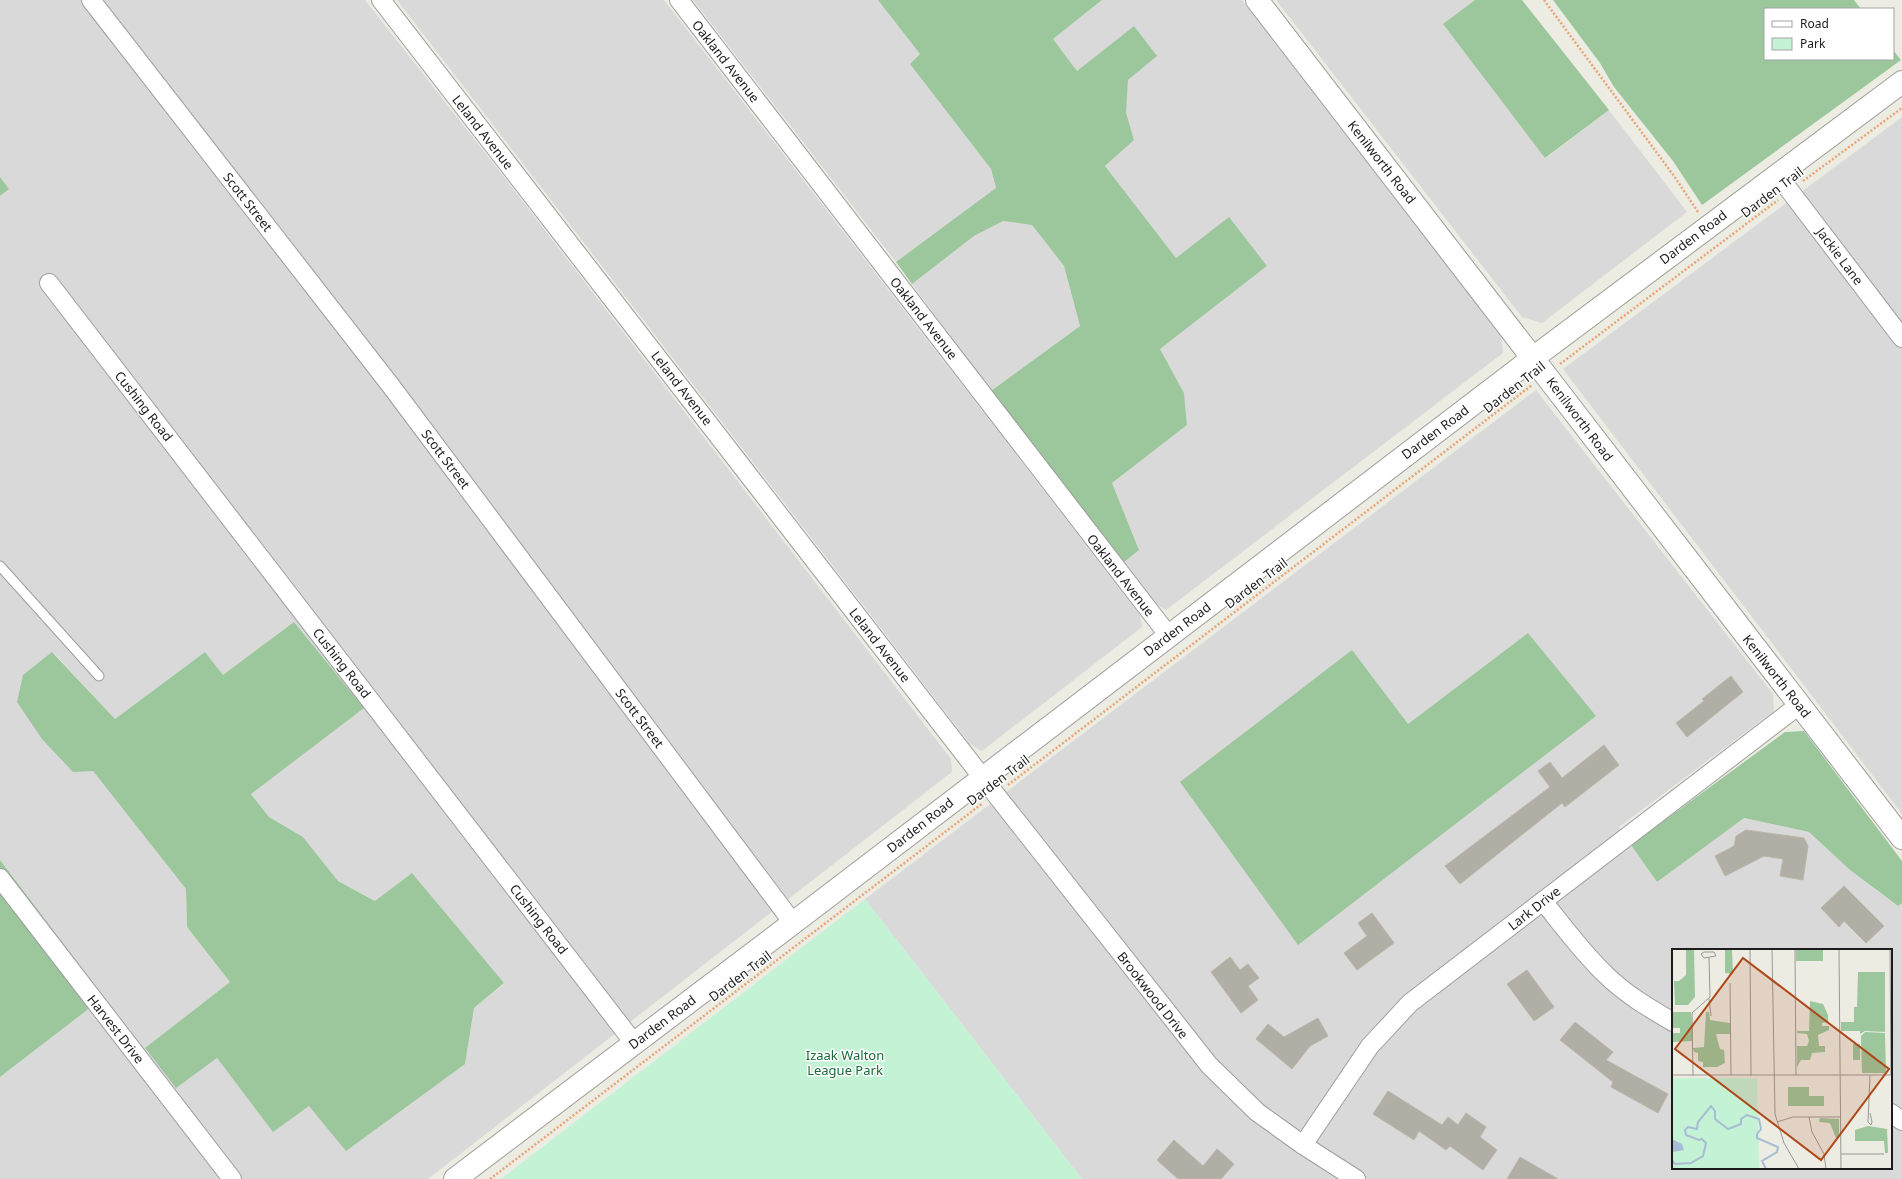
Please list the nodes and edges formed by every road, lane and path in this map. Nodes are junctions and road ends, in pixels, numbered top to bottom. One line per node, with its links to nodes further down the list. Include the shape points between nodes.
1 (91, 0): 23 (street, Scott Street, via 391,386)
2 (381, 0): 18 (street, Leland Avenue)
3 (679, 0): 15 (street, Oakland Avenue)
4 (1257, 0): 12 (street, Kenilworth Road)
5 (1544, 0): 9 (path)
6 (1902, 82): 8 (street, Darden Road)
7 (1902, 108): 8 (path, Darden Trail)
8 (1784, 182): 11 (street, Jackie Lane); 12 (street, Darden Road); 13 (path, Darden Trail)
9 (1700, 214)
10 (50, 283): 25 (street, Cushing Road)
11 (1902, 338)
12 (1533, 358): 13 (street, Kenilworth Road); 15 (street, Darden Road)
13 (1546, 375): 17 (street, Kenilworth Road); 19 (path, Darden Trail)
14 (0, 566): 16 (lane)
15 (1168, 636): 18 (street, Darden Road)
16 (99, 676)
17 (1799, 705): 20 (street, Kenilworth Road); 22 (street, Lark Drive)
18 (982, 777): 19 (street, Brookwood Drive); 23 (street, Darden Road)
19 (996, 794): 28 (street, Brookwood Drive, via 1209,1065 1257,1112); 31 (path, Darden Trail)
20 (1902, 838)
21 (0, 878): 29 (street, Harvest Drive)
22 (1543, 901): 24 (street, via 1605,975 1627,993); 28 (street, Lark Drive, via 1410,1003 1370,1046)
23 (794, 923): 25 (street, Darden Road)
24 (1672, 1021)
25 (634, 1042): 30 (street, Darden Road)
26 (1892, 1114): 27 (street)
27 (1902, 1121)
28 (1303, 1145): 32 (street, Brookwood Drive)
29 (232, 1179)
30 (455, 1179)
31 (490, 1179)
32 (1356, 1179)

